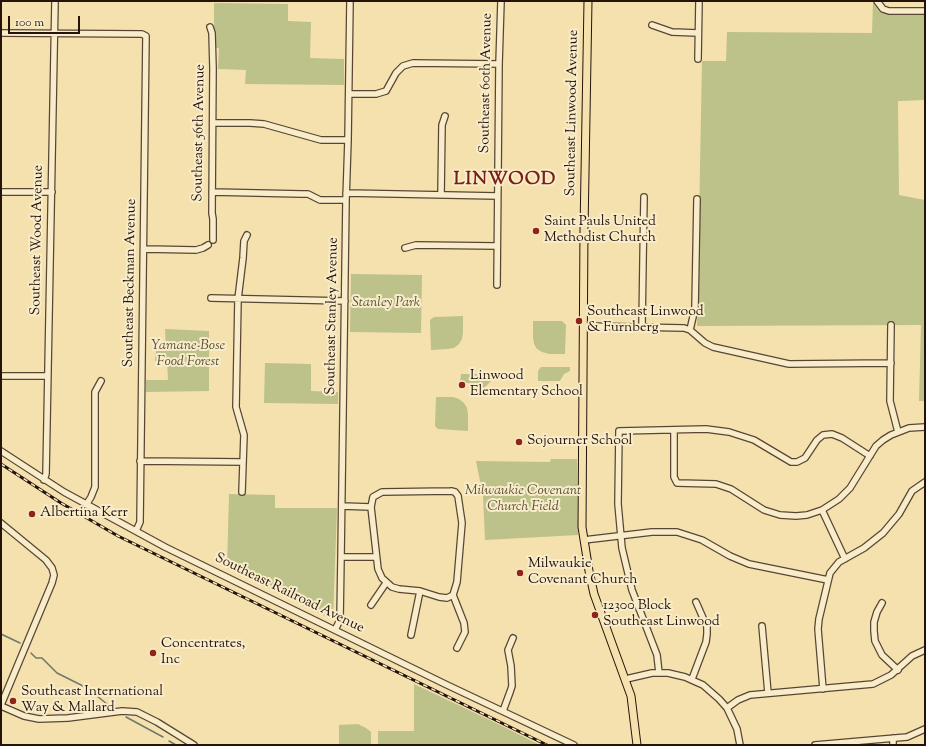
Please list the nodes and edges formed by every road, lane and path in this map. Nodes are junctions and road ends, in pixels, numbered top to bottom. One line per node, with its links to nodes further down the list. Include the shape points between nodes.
1 (54, 1): 11 (street, Southeast Wood Avenue)
2 (350, 1): 15 (street, Southeast Stanley Avenue)
3 (501, 1): 14 (street, Southeast 60th Avenue)
4 (588, 1): 39 (main road, Southeast Linwood Avenue)
5 (699, 1): 12 (street)
6 (877, 1): 7 (street, via 888,11)
7 (925, 11)
8 (652, 25): 12 (street, via 672,32)
9 (210, 27): 17 (street, Southeast 56th Avenue, via 213,48)
10 (1, 33): 11 (street)
11 (53, 33): 20 (street, Southeast Wood Avenue); 33 (street, Southeast Beckman Avenue, via 145,35 147,40)
12 (698, 33): 13 (street)
13 (698, 59)
14 (498, 64): 15 (street, via 413,63 403,66 396,72 386,90 376,94); 24 (street, Southeast 60th Avenue)
15 (349, 94): 18 (street, Southeast Stanley Avenue)
16 (445, 116): 23 (street, via 442,125)
17 (213, 123): 18 (street, via 264,124 321,140); 21 (street, Southeast 56th Avenue)
18 (348, 140): 22 (street, Southeast Stanley Avenue)
19 (1, 192): 20 (street)
20 (52, 192): 44 (street, Southeast Wood Avenue)
21 (212, 192): 26 (street, via 308,194 320,200); 29 (street, Southeast 56th Avenue)
22 (346, 193): 23 (street); 26 (street, Southeast Stanley Avenue)
23 (441, 195): 24 (street)
24 (497, 196): 31 (street, Southeast 60th Avenue)
25 (644, 197): 40 (street)
26 (346, 200): 37 (street, Southeast Stanley Avenue)
27 (697, 200): 41 (street, via 695,308)
28 (247, 235): 36 (street, via 244,241)
29 (213, 240)
30 (208, 245): 33 (street, via 202,249 192,250)
31 (496, 246): 32 (street, via 416,245); 34 (street, Southeast 60th Avenue)
32 (404, 248)
33 (144, 250): 51 (street, Southeast Beckman Avenue)
34 (497, 285)
35 (212, 298): 36 (street)
36 (238, 299): 37 (street); 52 (street, via 236,407 244,431)
37 (345, 300): 57 (street, Southeast Stanley Avenue)
38 (891, 325): 42 (street)
39 (583, 326): 40 (street); 63 (main road, Southeast Linwood Avenue)
40 (642, 326): 41 (street)
41 (690, 330): 42 (street, via 713,347 789,364)
42 (891, 363): 48 (street, via 890,401)
43 (1, 376): 44 (street)
44 (47, 376): 53 (street, Southeast Wood Avenue)
45 (101, 381): 56 (street, via 95,392 95,487)
46 (925, 427): 48 (street)
47 (674, 430): 50 (street, via 706,429 736,434 766,446 791,462 805,458 817,440 823,435 832,434); 59 (street, via 674,477 677,483 724,486 764,510 780,515 802,516); 62 (street, via 619,431)
48 (898, 432): 50 (street, via 876,446)
49 (1, 451): 53 (street, Southeast Railroad Avenue)
50 (870, 456): 59 (street, via 850,488)
51 (140, 461): 52 (street); 61 (street, Southeast Beckman Avenue, via 140,522)
52 (243, 462): 55 (street)
53 (44, 480): 56 (street, Southeast Railroad Avenue)
54 (925, 482): 66 (street, via 912,491 899,514 883,533)
55 (242, 492)
56 (86, 505): 61 (street, Southeast Railroad Avenue)
57 (342, 506): 58 (street); 64 (street, Southeast Stanley Avenue)
58 (371, 507): 65 (street); 70 (street, via 373,498 382,492 455,492 458,496 462,523 457,582)
59 (822, 510): 66 (street)
60 (1, 523): 86 (street, via 46,560 54,575)
61 (136, 531): 75 (street, Southeast Railroad Avenue)
62 (620, 535): 63 (street); 67 (street, via 664,531 684,534 702,540 749,564); 81 (street, via 626,571 657,655)
63 (584, 540): 82 (main road, Southeast Linwood Avenue, via 588,571 596,599)
64 (341, 556): 65 (street); 75 (street, Southeast Stanley Avenue, via 340,620)
65 (376, 557): 68 (street, via 379,572)
66 (845, 559): 67 (street, via 834,567)
67 (828, 580): 84 (street, via 818,629)
68 (386, 582): 69 (street, via 399,589); 73 (street)
69 (420, 591): 70 (street, via 447,598); 76 (street)
70 (453, 595): 78 (street, via 465,632)
71 (696, 602): 83 (street, via 707,634)
72 (882, 603): 80 (street, via 874,622 875,641 882,655)
73 (371, 605)
74 (762, 626): 85 (street)
75 (335, 630): 88 (street, Southeast Railroad Avenue)
76 (411, 635)
77 (513, 638): 88 (street, via 508,650 512,686)
78 (457, 648)
79 (925, 650): 80 (street, via 912,656)
80 (898, 670): 84 (street, via 873,684)
81 (659, 673): 82 (street); 83 (street, via 676,674)
82 (626, 679): 93 (main road, Southeast Linwood Avenue, via 631,696)
83 (692, 679): 87 (street, via 711,691)
84 (823, 688): 85 (street)
85 (768, 693): 87 (street, via 744,697)
86 (1, 705): 91 (street, via 24,716 39,719 122,711 140,713)
87 (727, 708): 94 (street, via 737,729)
88 (503, 711): 92 (street, Southeast Railroad Avenue)
89 (925, 729): 90 (street, via 907,737)
90 (893, 738): 95 (street); 96 (street)
91 (194, 745)
92 (574, 745)
93 (637, 745)
94 (740, 745)
95 (815, 745)
96 (894, 745)

